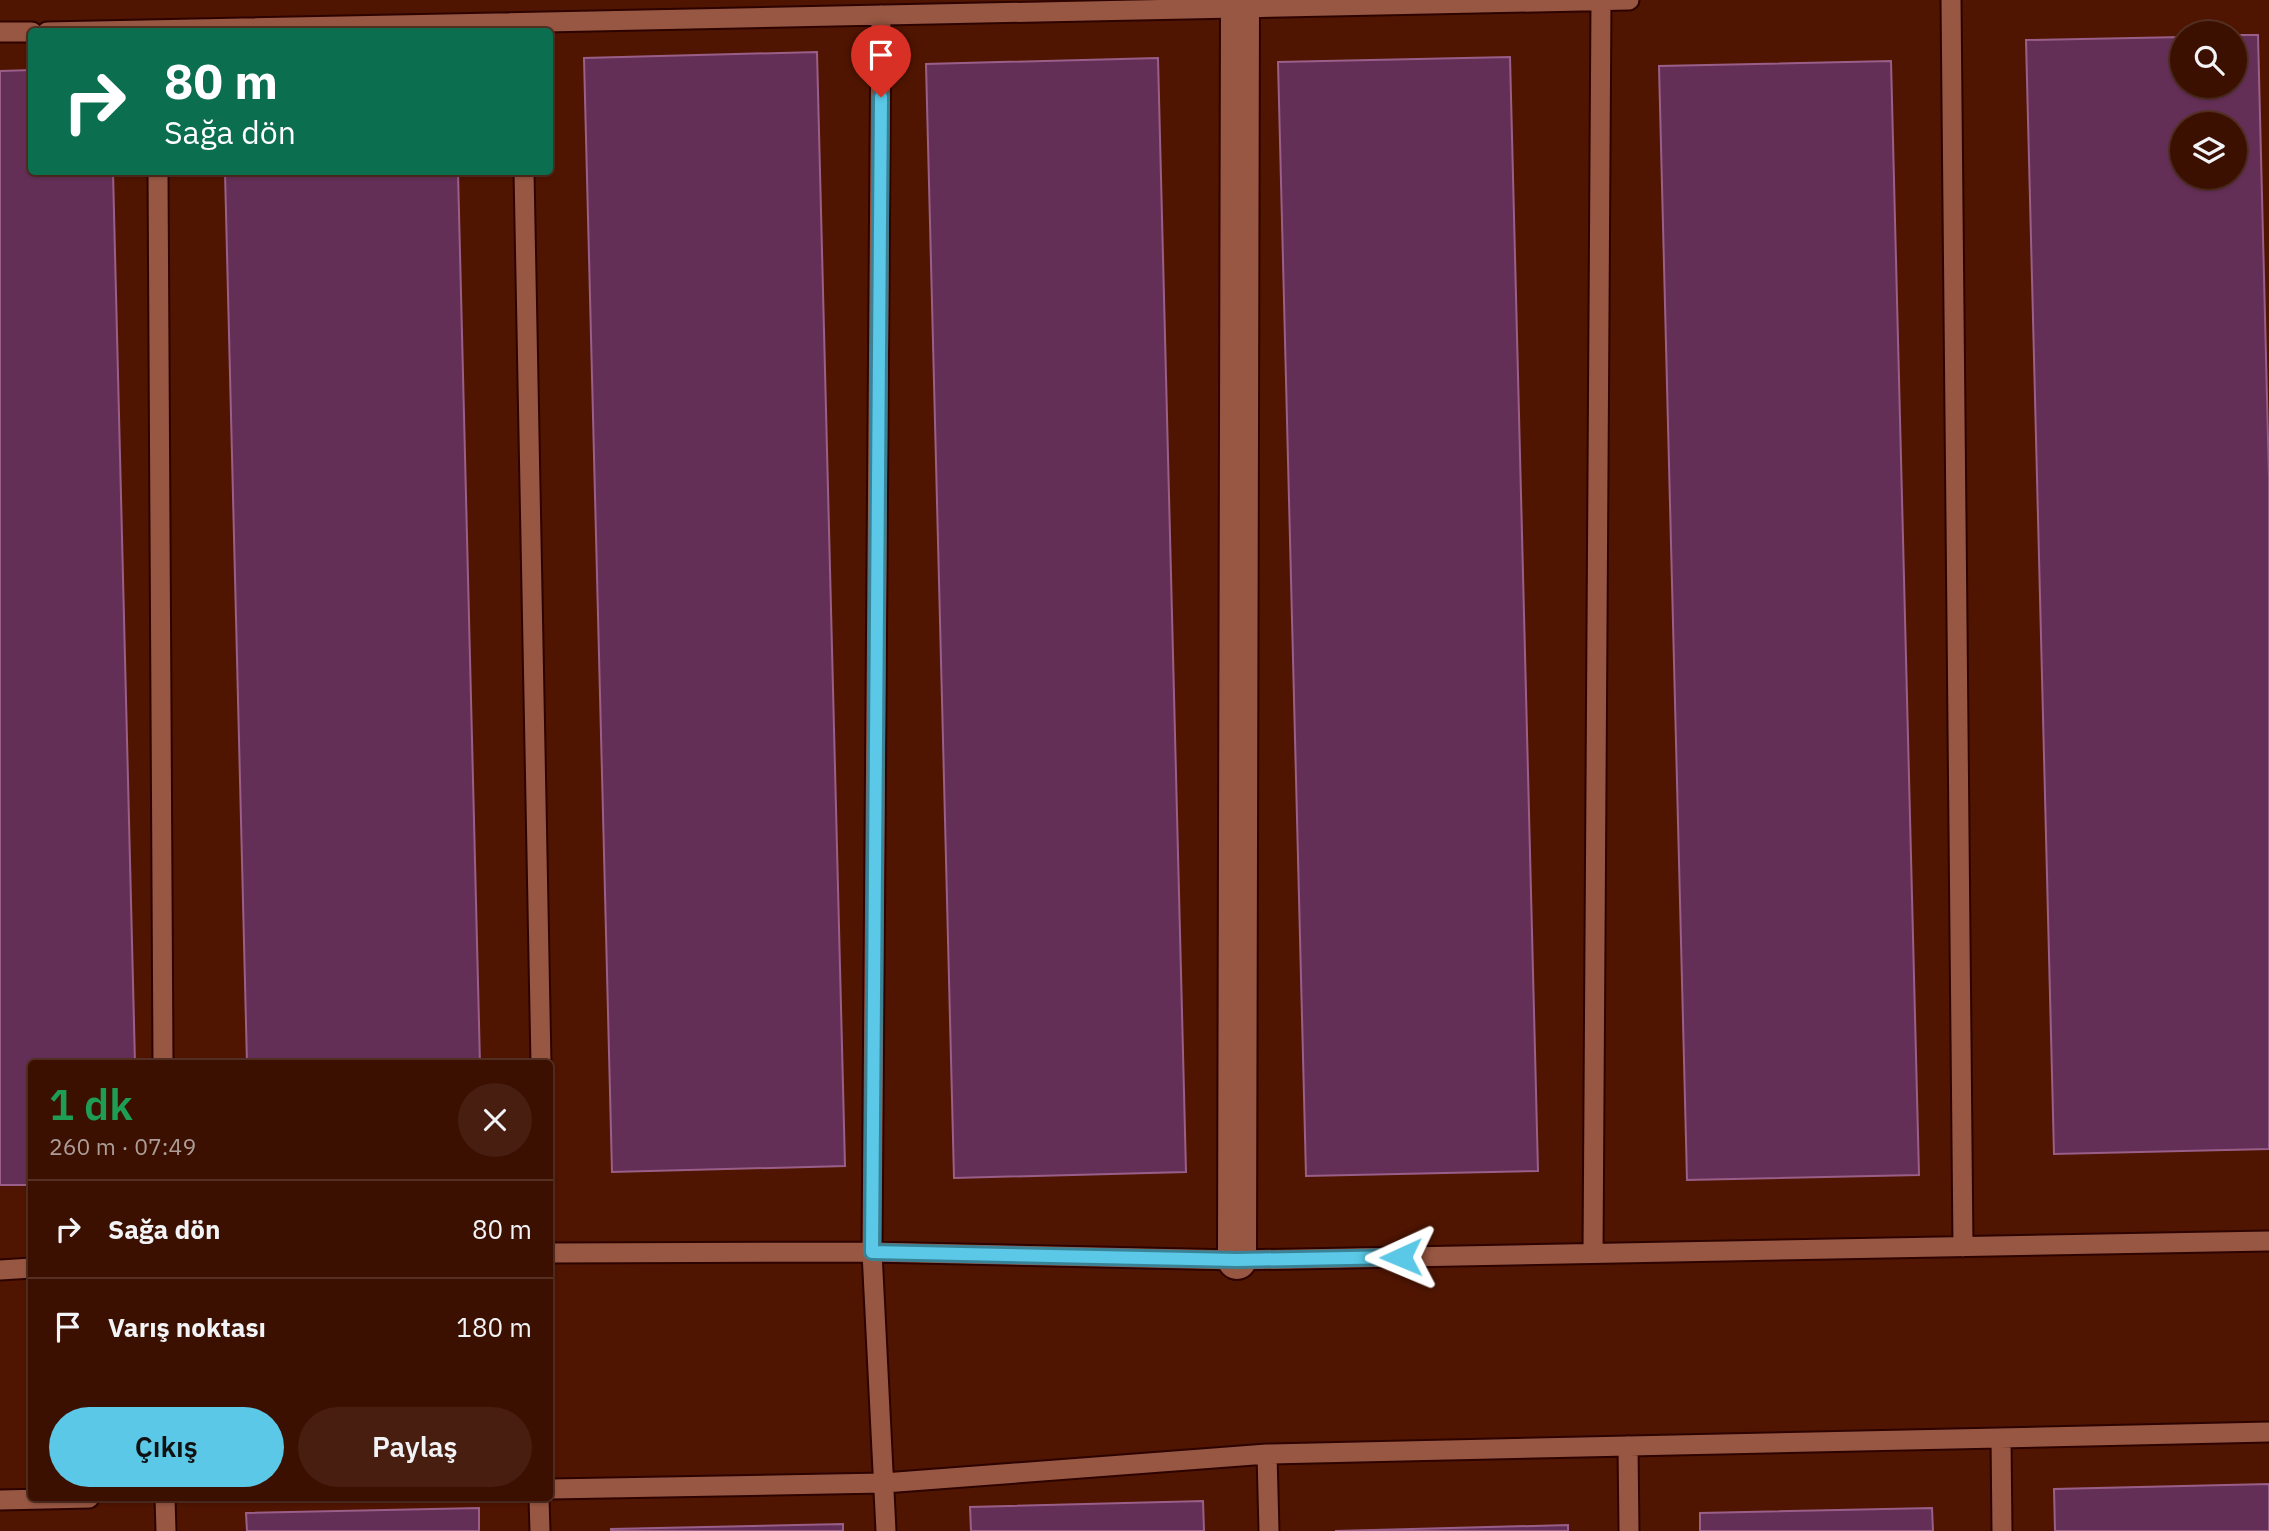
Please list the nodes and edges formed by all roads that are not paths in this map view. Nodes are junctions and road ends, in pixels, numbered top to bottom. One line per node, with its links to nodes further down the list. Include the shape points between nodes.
1 (1629, 0): 3 (lane)
2 (1951, 0): 15 (lane)
3 (1601, 1): 4 (lane); 18 (lane)
4 (1240, 8): 5 (lane); 19 (street)
5 (881, 15): 6 (lane); 16 (lane)
6 (521, 27): 7 (lane)
7 (400, 28)
8 (0, 32): 9 (lane)
9 (28, 32)
10 (158, 175): 12 (lane)
11 (524, 175): 13 (lane)
12 (163, 1060)
13 (541, 1060)
14 (2269, 1241): 15 (lane)
15 (1963, 1247): 18 (lane)
16 (872, 1252): 17 (lane); 19 (lane); 26 (lane)
17 (553, 1253)
18 (1593, 1254): 19 (lane)
19 (1237, 1260)
20 (28, 1268): 21 (lane)
21 (0, 1270)
22 (2269, 1432): 23 (lane)
23 (2001, 1438): 24 (lane); 37 (lane)
24 (1628, 1446): 25 (lane); 36 (lane)
25 (1267, 1454): 26 (lane); 35 (lane)
26 (884, 1483): 27 (lane); 34 (lane)
27 (553, 1489)
28 (28, 1499): 29 (lane)
29 (0, 1500)
30 (165, 1501): 32 (lane)
31 (539, 1501): 33 (lane)
32 (166, 1531)
33 (540, 1531)
34 (886, 1531)
35 (1269, 1531)
36 (1629, 1531)
37 (2002, 1531)

